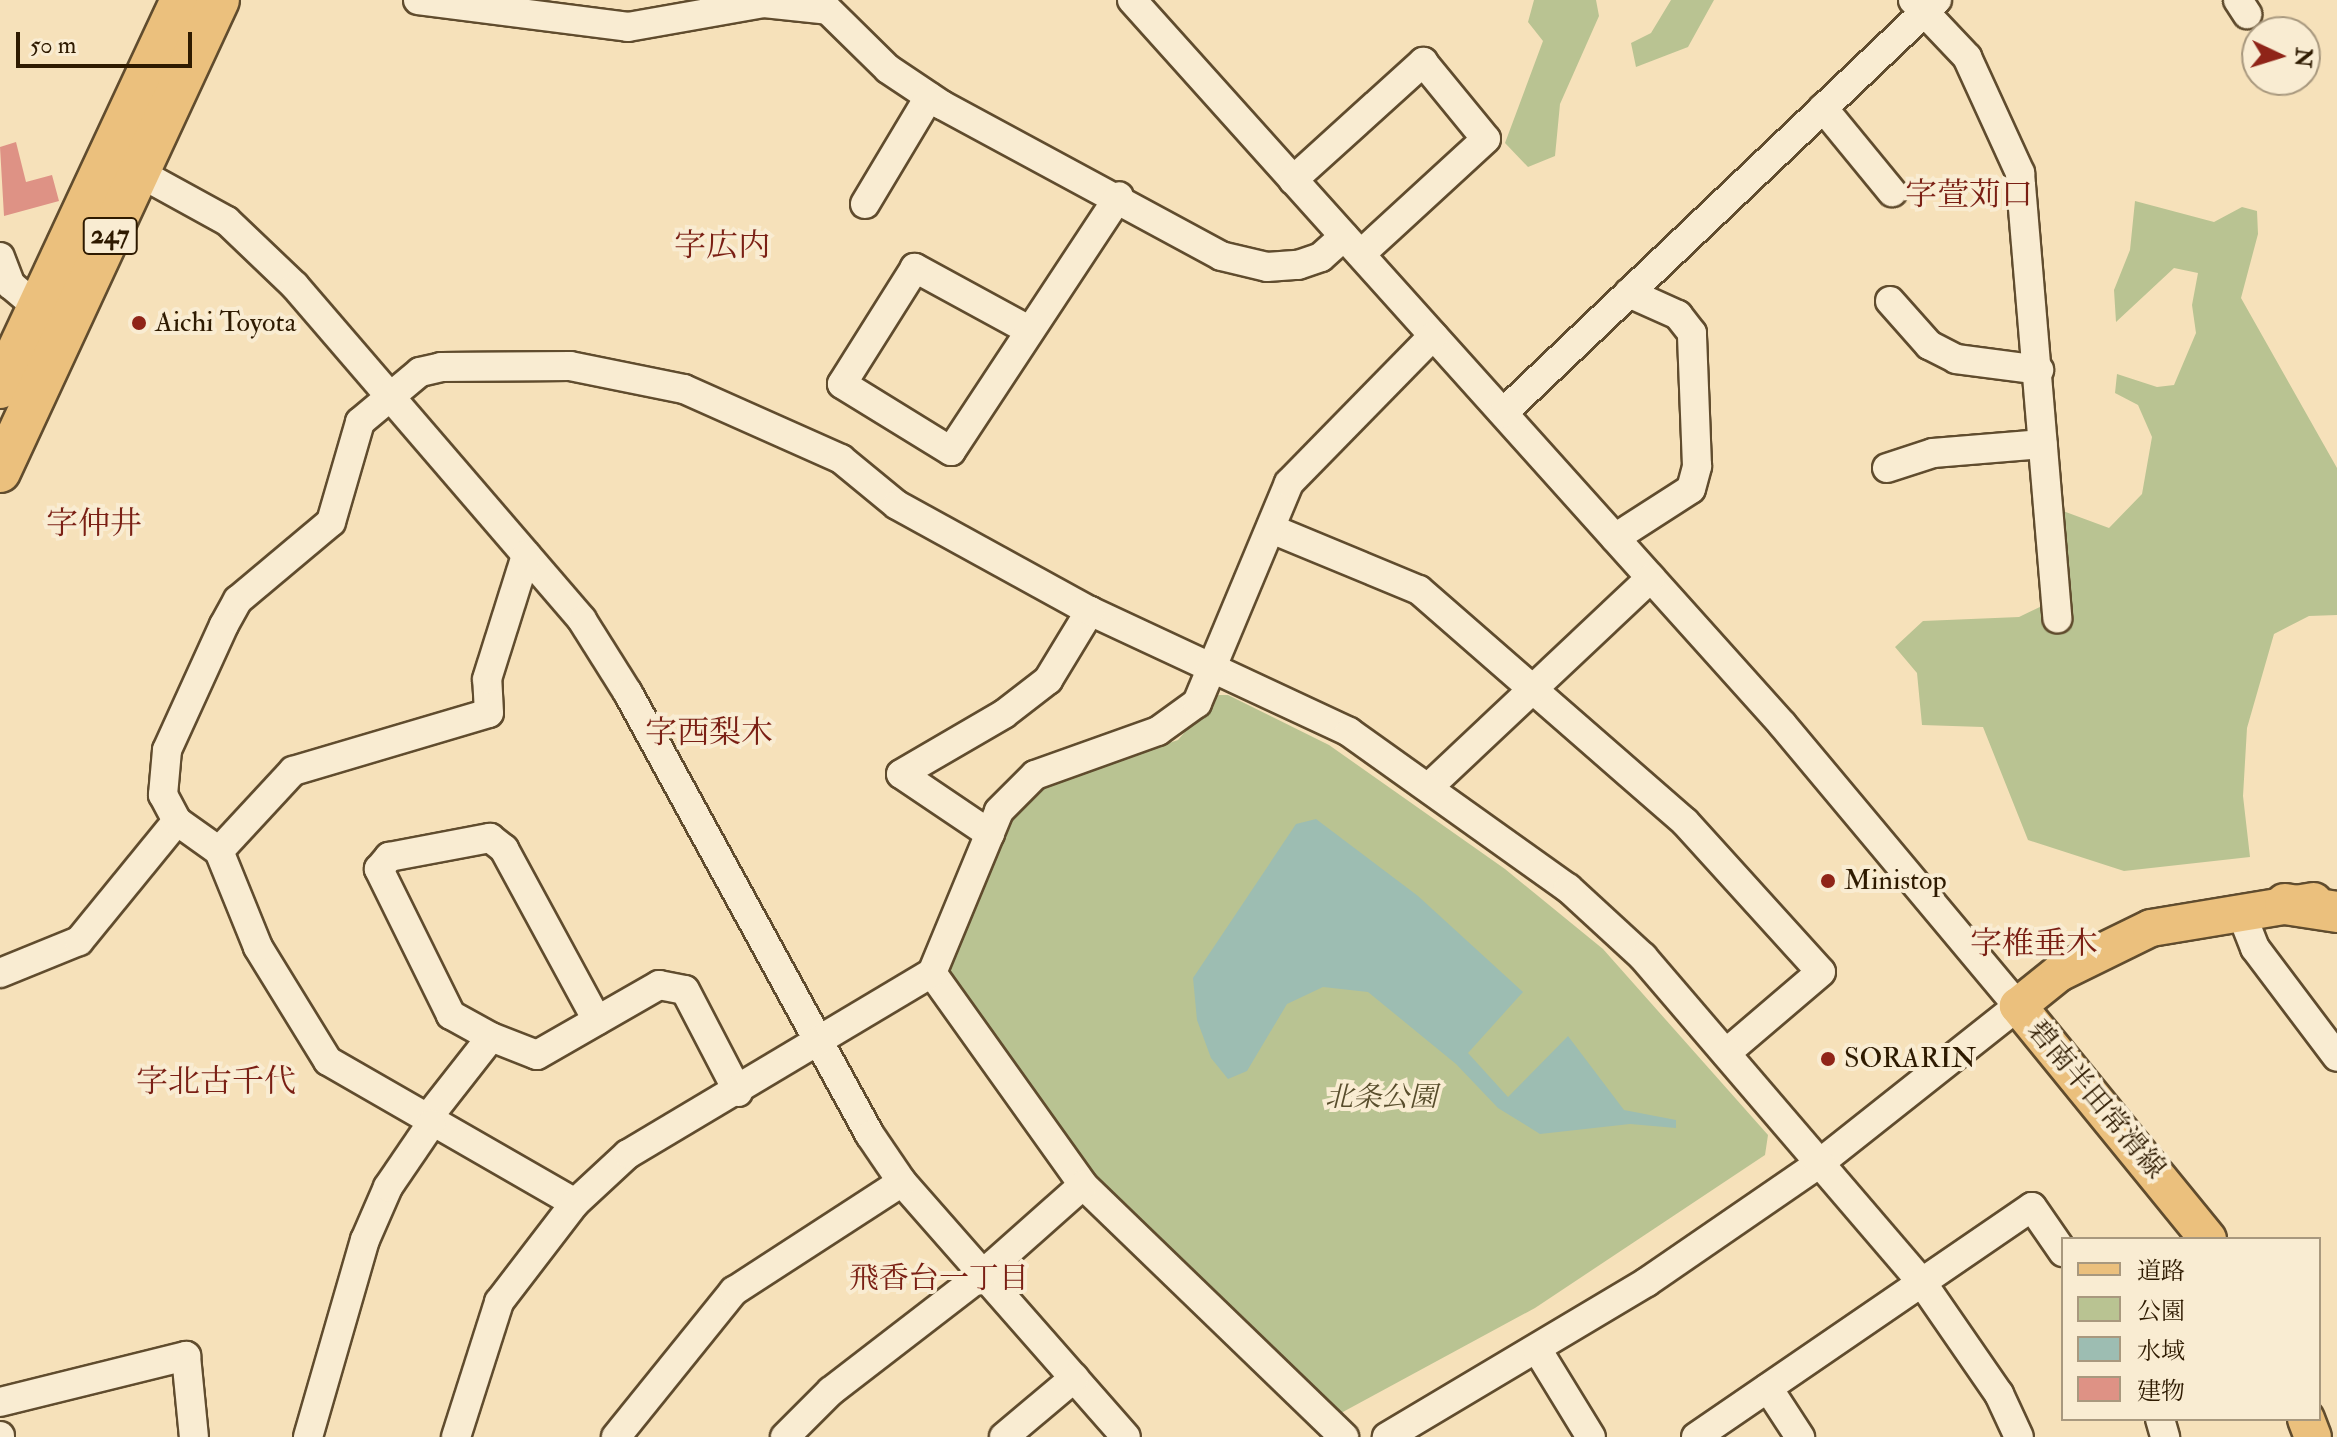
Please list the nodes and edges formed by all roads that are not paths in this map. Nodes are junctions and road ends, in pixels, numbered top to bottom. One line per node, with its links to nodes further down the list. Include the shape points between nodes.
1 (181, 0): 8 (highway, 247)
2 (219, 0): 8 (highway, 247)
3 (418, 0): 6 (street, via 628,27 764,3 828,10 888,69)
4 (1132, 0): 9 (street)
5 (1925, 4): 7 (street); 20 (street, via 1967,57 2009,138 2020,173)
6 (929, 97): 11 (street); 12 (street)
7 (1823, 108): 10 (street); 15 (street)
8 (124, 165): 17 (highway, 247); 22 (street, via 227,221 295,286); 26 (highway, 247)
9 (1293, 180): 13 (street); 13 (street, via 1423,62 1486,139)
10 (1892, 192)
11 (1119, 196): 13 (street, via 1189,242 1246,265 1298,265); 18 (street)
12 (865, 204)
13 (1352, 245): 19 (street)
14 (0, 257): 17 (street, via 11,285)
15 (1629, 293): 23 (street); 28 (street, via 1678,315 1692,333 1697,466 1691,489)
16 (1890, 301): 20 (street, via 1929,345 1956,359)
17 (37, 307): 21 (highway, 247)
18 (1027, 329): 18 (street, via 951,451 842,384 915,268)
19 (1433, 336): 23 (street); 27 (street, via 1289,483)
20 (2039, 370): 24 (street)
21 (0, 388)
22 (392, 394): 29 (street); 31 (street, via 420,372 441,367 522,365 570,366 684,389 841,459 897,505); 36 (street, via 360,422 350,440 331,522 238,600 224,625 167,750 163,795)
23 (1503, 413): 28 (street)
24 (2043, 444): 25 (street, via 1933,453); 32 (street)
25 (1887, 468)
26 (0, 472)
27 (1274, 530): 33 (street); 34 (street, via 1419,590)
28 (1615, 538): 30 (street)
29 (526, 555): 38 (street, via 487,679 489,713 293,771); 48 (street, via 582,620 628,693)
30 (1651, 578): 34 (street); 45 (street, via 1782,724)
31 (1090, 611): 33 (street); 37 (street, via 1048,680 1004,714 901,774)
32 (2057, 618)
33 (1217, 666): 35 (street, via 1309,710); 37 (street, via 1180,718 1035,775 1012,793)
34 (1535, 692): 35 (street); 49 (street, via 1685,822 1821,972)
35 (1431, 785): 49 (street, via 1594,909)
36 (177, 821): 38 (street); 43 (street, via 79,941)
37 (990, 834): 44 (street)
38 (219, 851): 52 (street, via 258,947 328,1061 401,1098)
39 (2337, 900): 40 (main road, 碧南半田常滑線)
40 (2285, 904): 41 (main road, 碧南半田常滑線); 42 (highway)
41 (2240, 910): 45 (main road, 碧南半田常滑線, via 2151,928 2059,973); 50 (street, via 2255,948)
42 (2337, 912)
43 (0, 973)
44 (932, 973): 48 (street); 55 (street)
45 (2018, 1006): 53 (street); 57 (main road, 碧南半田常滑線)
46 (597, 1020): 47 (street, via 537,1055); 47 (street, via 504,849 490,838 389,857 379,869 451,1015); 51 (street, via 659,985 685,990)
47 (491, 1037): 52 (street)
48 (819, 1041): 51 (street); 54 (street)
49 (1726, 1053): 53 (street)
50 (2337, 1057)
51 (738, 1092): 56 (street, via 628,1154)
52 (428, 1122): 56 (street); 66 (street, via 388,1187 365,1240)
53 (1820, 1163): 60 (street); 61 (street)
54 (902, 1182): 59 (street); 68 (street, via 734,1291)
55 (1083, 1185): 59 (street); 72 (street)
56 (575, 1203): 67 (street, via 499,1302)
57 (2206, 1237)
58 (2061, 1249): 60 (street, via 2032,1207)
59 (984, 1273): 62 (street); 69 (street, via 831,1391)
60 (1923, 1284): 63 (street); 77 (street, via 1999,1394)
61 (1537, 1349): 73 (street); 74 (street)
62 (1074, 1378): 70 (street); 71 (street)
63 (1768, 1388): 75 (street); 76 (street)
64 (0, 1402): 65 (street, via 186,1356)
65 (194, 1437)
66 (308, 1437)
67 (456, 1437)
68 (616, 1437)
69 (785, 1437)
70 (1004, 1437)
71 (1126, 1437)
72 (1344, 1437)
73 (1387, 1437)
74 (1591, 1437)
75 (1696, 1437)
76 (1800, 1437)
77 (2019, 1437)

